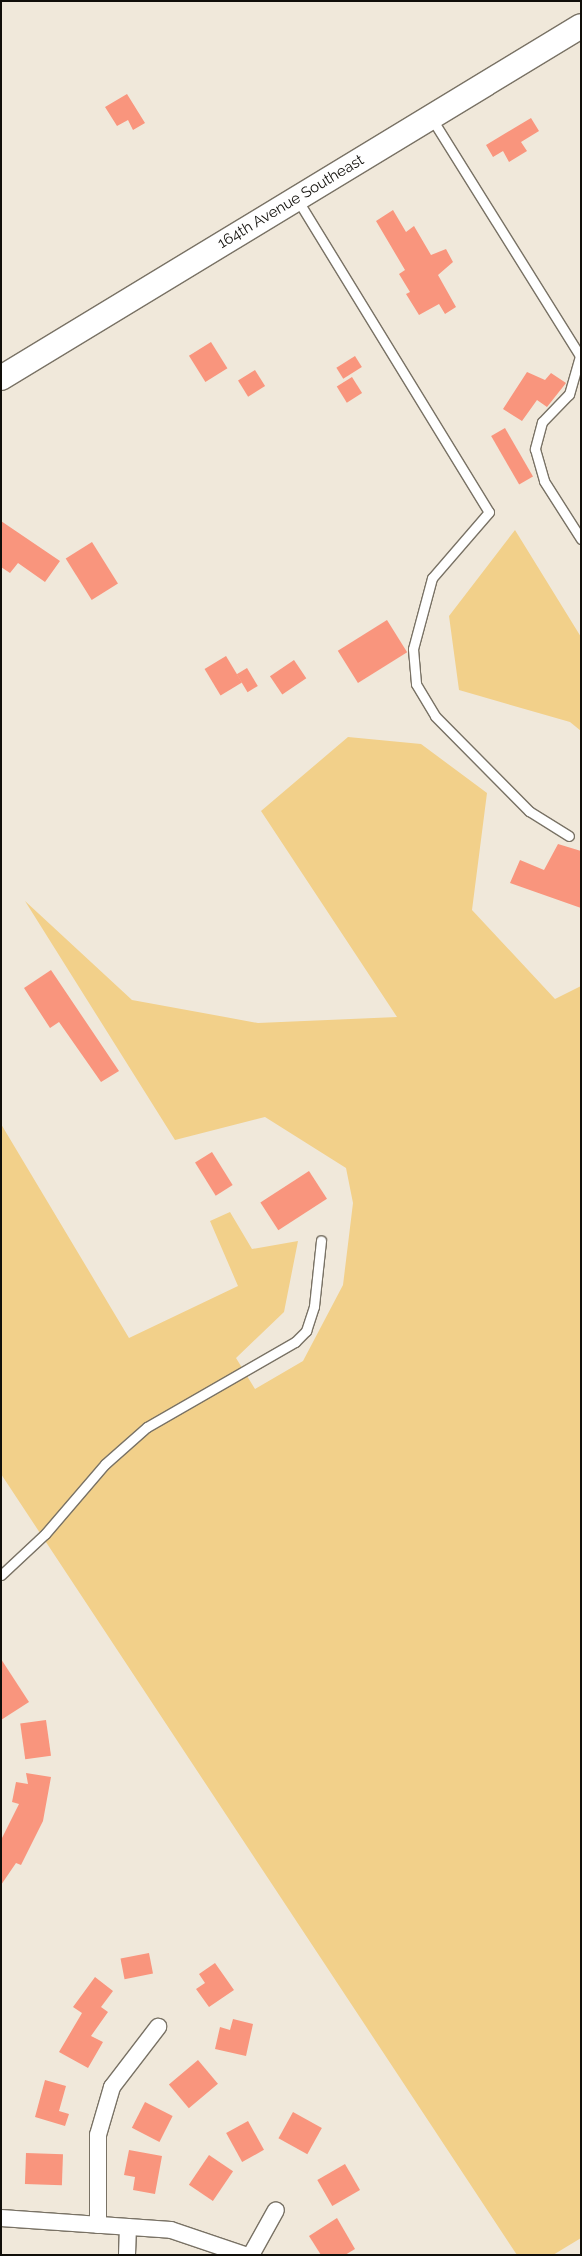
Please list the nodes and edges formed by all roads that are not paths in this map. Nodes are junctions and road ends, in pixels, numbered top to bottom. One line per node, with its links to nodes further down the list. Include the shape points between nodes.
1 (581, 26): 2 (street, 164th Avenue Southeast)
2 (430, 116): 3 (street, 164th Avenue Southeast); 5 (lane, via 580,356 568,394 542,422 535,449 544,481)
3 (297, 198): 4 (street, 164th Avenue Southeast); 6 (lane, via 489,512 432,578 413,649 416,684 435,716 529,811)
4 (1, 378)
5 (581, 539)
6 (569, 836)
7 (321, 1240): 8 (lane, via 314,1306 306,1331 295,1342 148,1427 105,1464 46,1534)
8 (1, 1576)
9 (158, 2027): 12 (street, via 112,2087 98,2135)
10 (276, 2210): 16 (street)
11 (1, 2218): 12 (street)
12 (98, 2225): 13 (street)
13 (128, 2227): 14 (street); 15 (street, via 171,2230)
14 (127, 2255)
15 (245, 2255)
16 (251, 2255)

